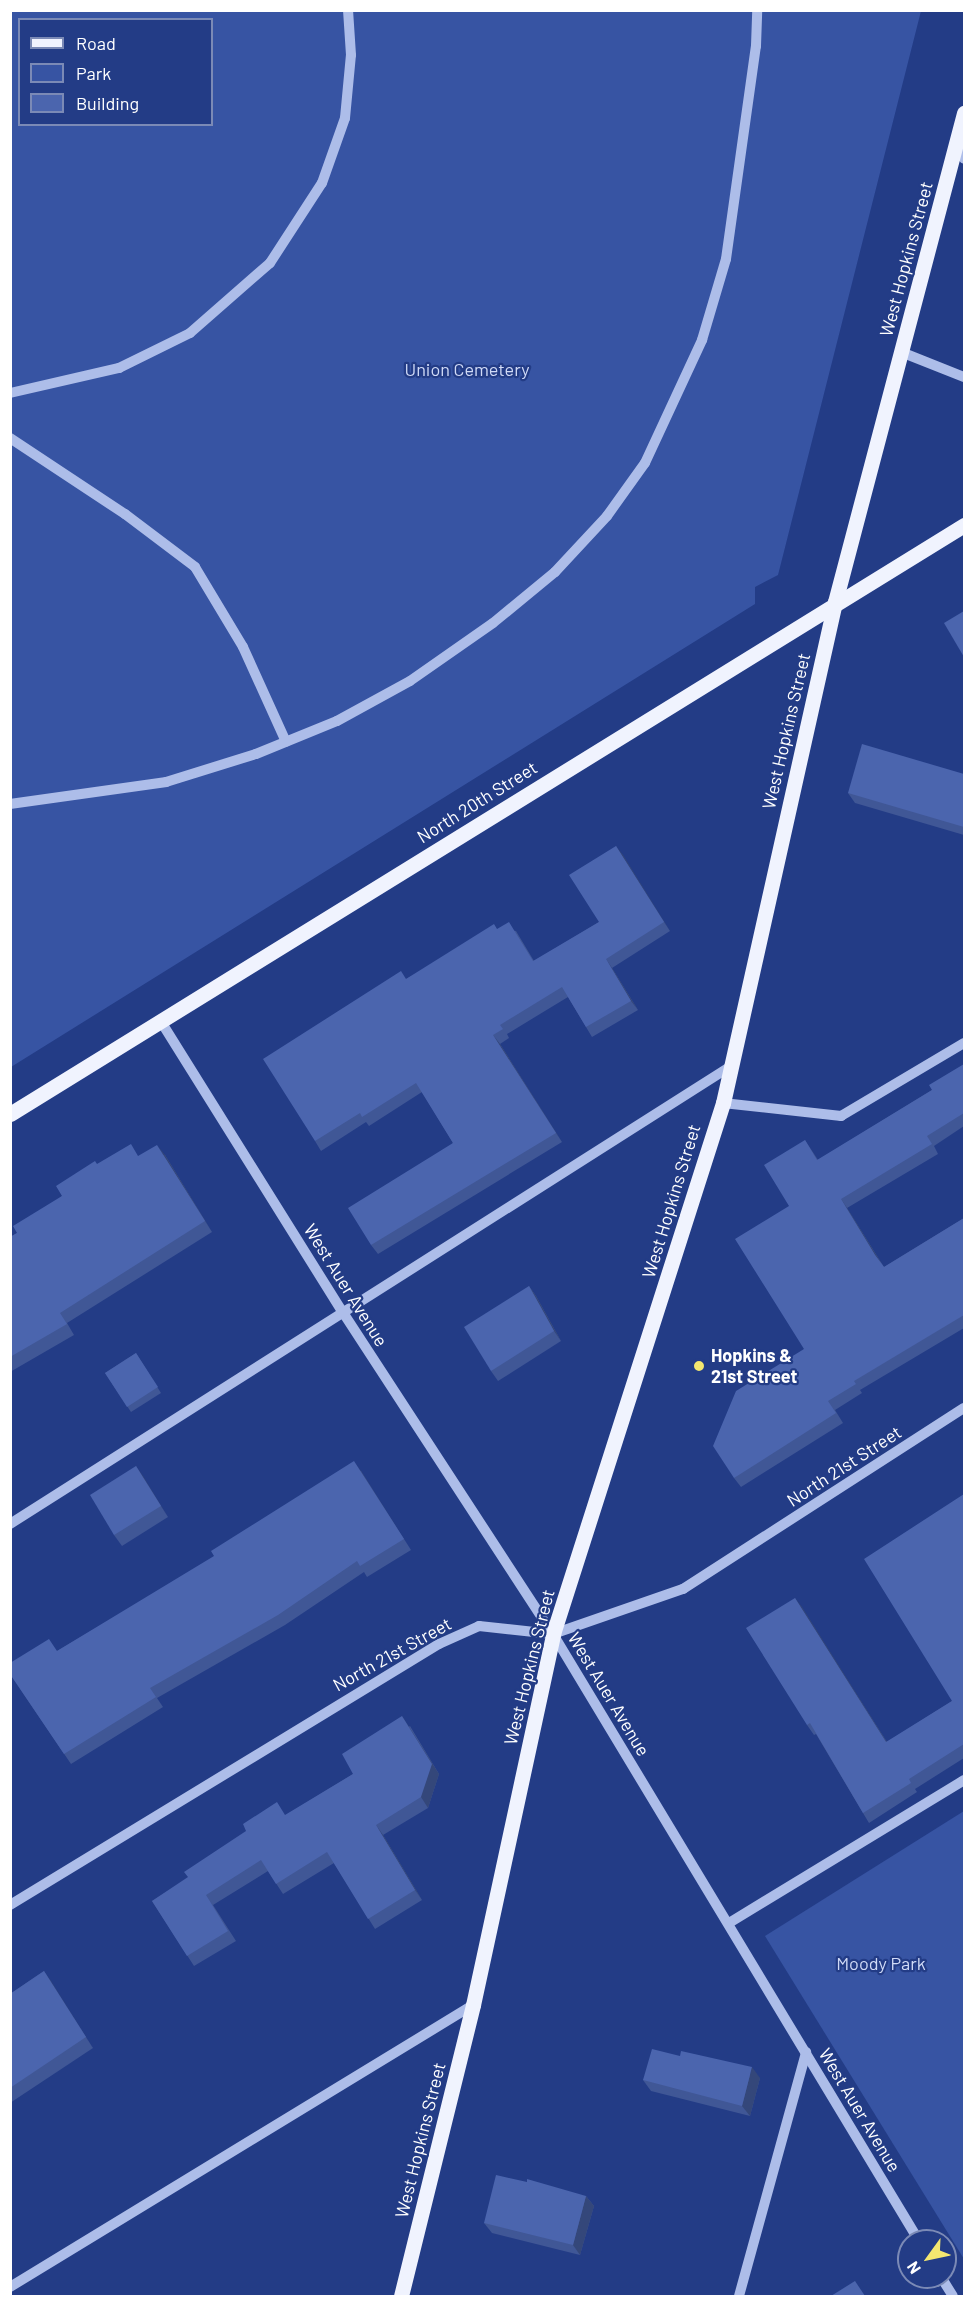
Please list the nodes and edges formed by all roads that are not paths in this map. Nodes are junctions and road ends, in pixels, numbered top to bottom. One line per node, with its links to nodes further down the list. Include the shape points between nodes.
1 (348, 10): 8 (street, via 351,55 345,118 322,183 270,263 190,333 119,368)
2 (758, 10): 12 (street, via 726,259 702,340 645,463 607,516 555,572 493,623 410,681 337,721)
3 (964, 113): 4 (main road, West Hopkins Street)
4 (956, 146): 5 (street); 6 (main road, West Hopkins Street)
5 (964, 159)
6 (901, 352): 7 (street); 11 (main road, West Hopkins Street)
7 (964, 377)
8 (10, 393)
9 (10, 438): 12 (street, via 125,514 195,567 243,647)
10 (964, 525): 11 (main road, North 20th Street)
11 (835, 602): 14 (main road, North 20th Street); 16 (main road, West Hopkins Street)
12 (286, 742): 13 (street, via 166,782)
13 (10, 804)
14 (160, 1020): 18 (main road, North 20th Street); 19 (street, West Auer Avenue)
15 (964, 1043): 17 (street, via 841,1116)
16 (731, 1066): 17 (main road, West Hopkins Street); 19 (street)
17 (723, 1102): 22 (main road, West Hopkins Street)
18 (10, 1114)
19 (344, 1314): 21 (street); 22 (street, West Auer Avenue)
20 (964, 1408): 22 (street, North 21st Street, via 683,1589)
21 (10, 1524)
22 (553, 1634): 24 (street, North 21st Street, via 478,1626 439,1644); 25 (street, West Auer Avenue); 26 (main road, West Hopkins Street)
23 (964, 1780): 25 (street)
24 (10, 1905)
25 (729, 1923): 27 (street, West Auer Avenue)
26 (473, 2005): 29 (street); 30 (main road, West Hopkins Street)
27 (806, 2052): 28 (street, West Auer Avenue); 31 (street)
28 (912, 2229)
29 (10, 2287)
30 (401, 2296)
31 (739, 2296)

